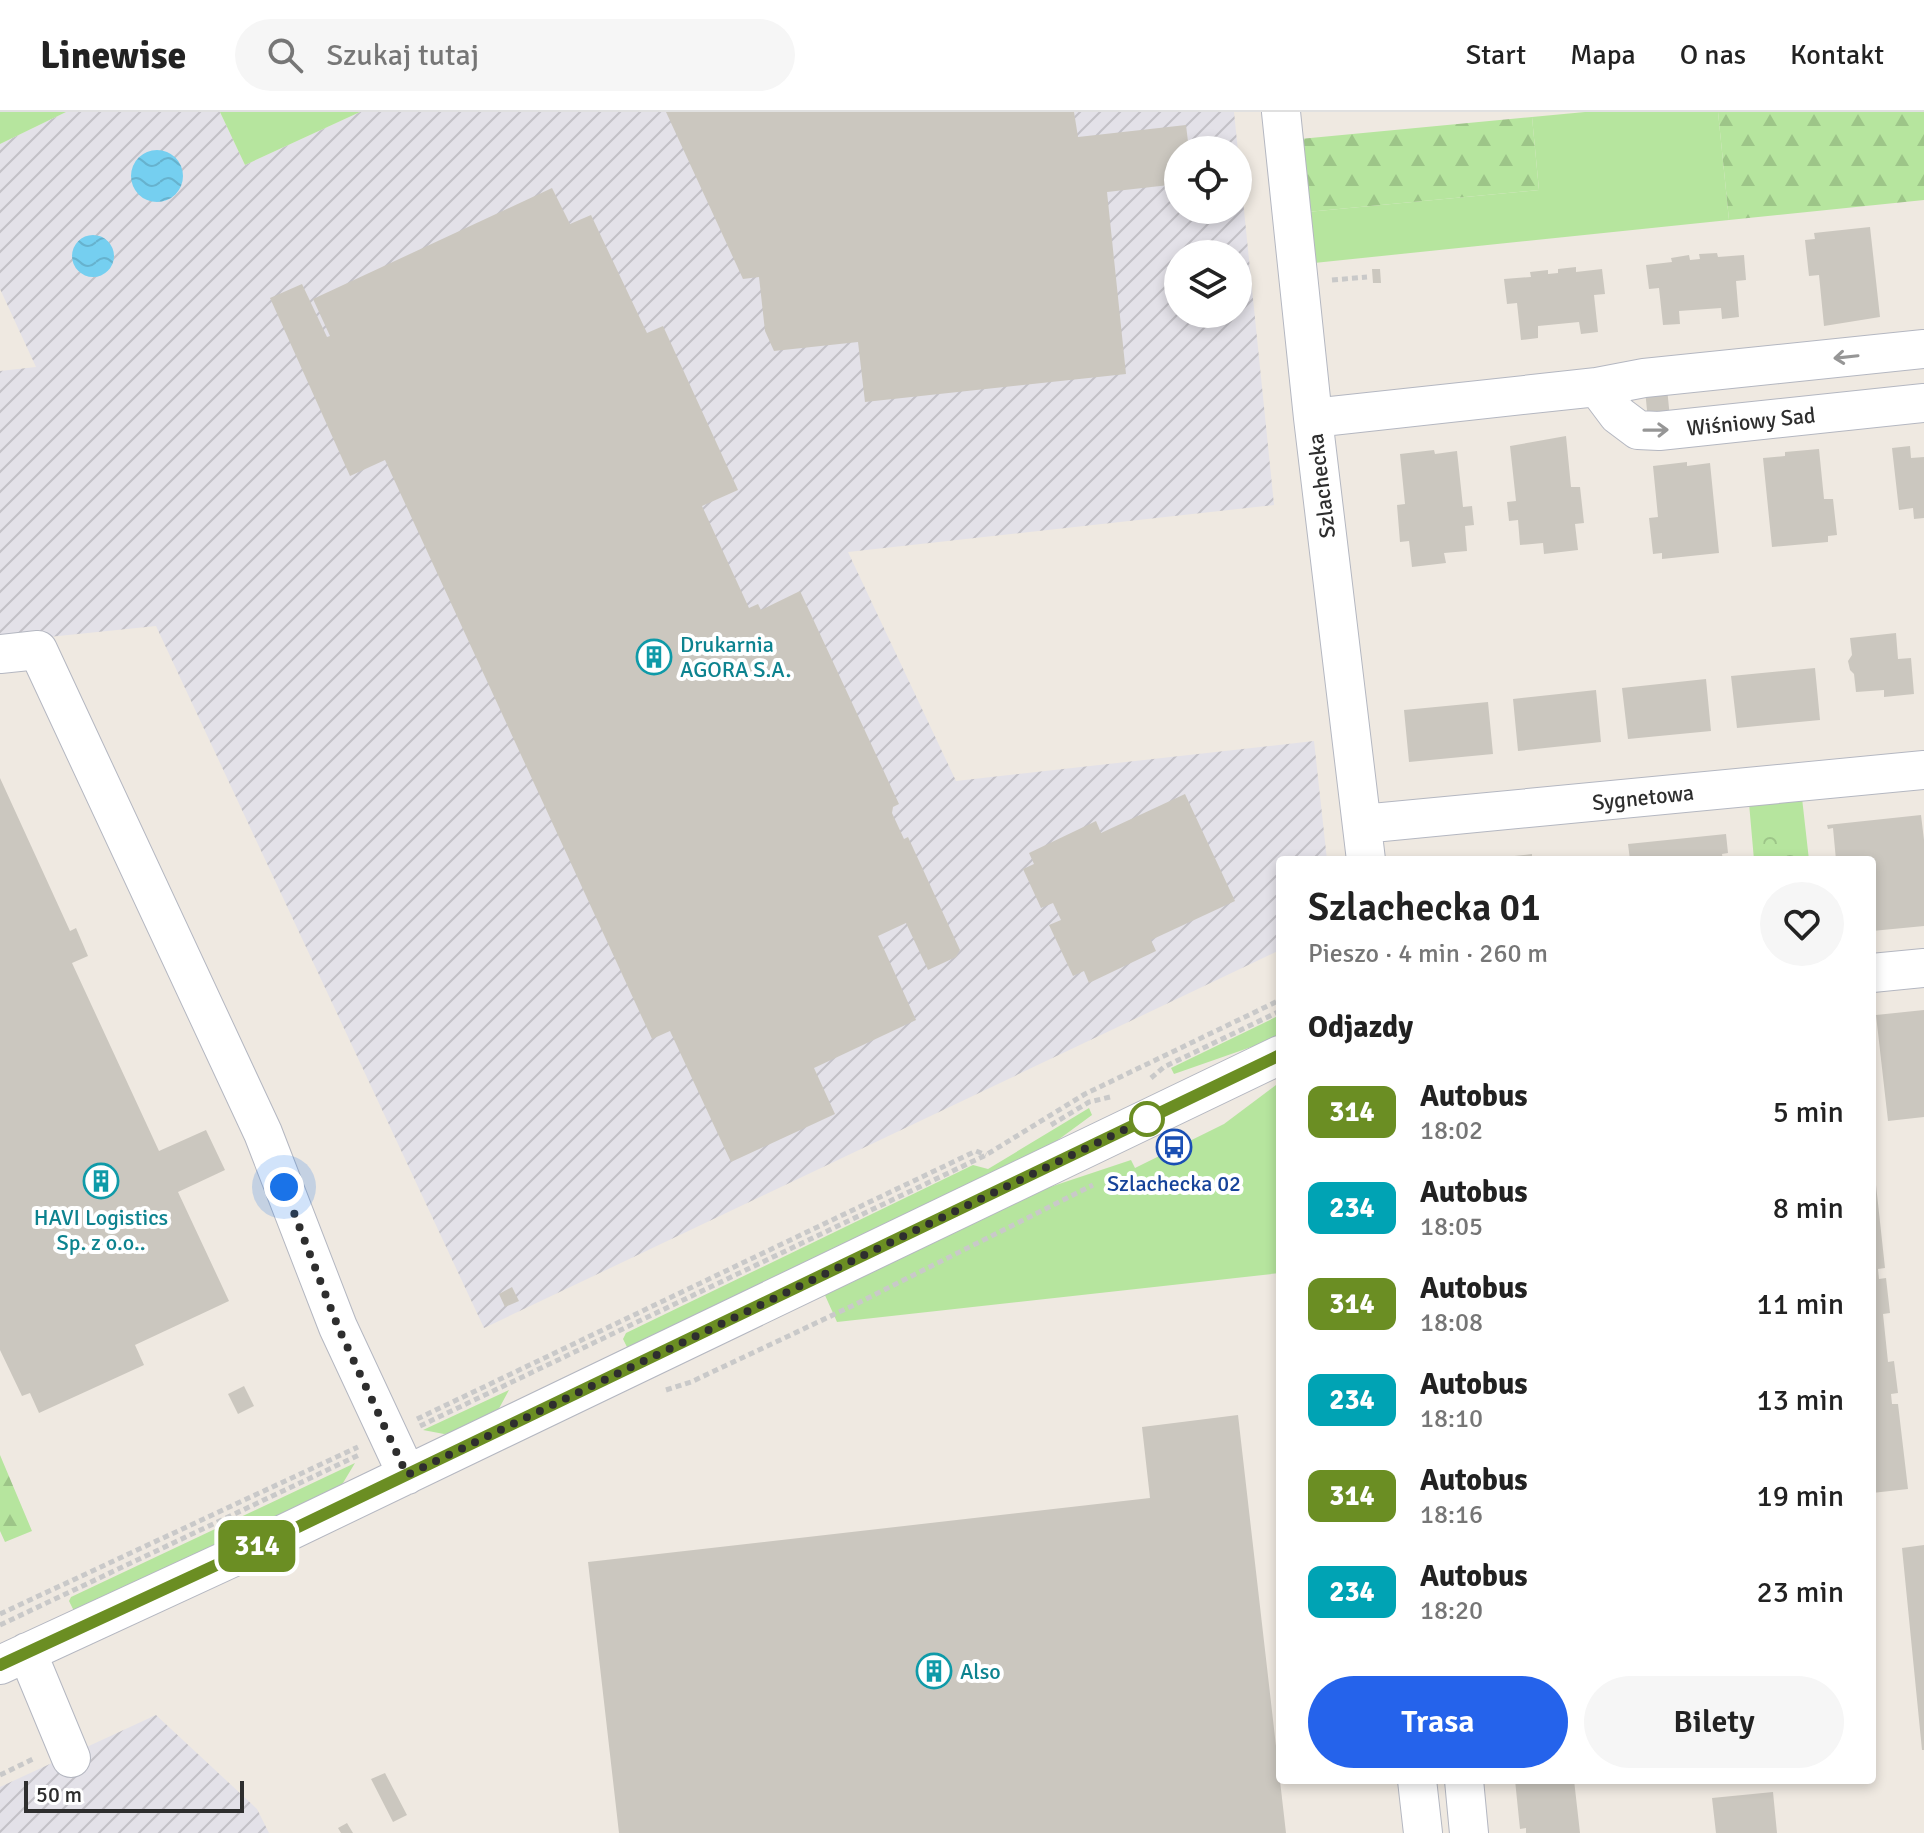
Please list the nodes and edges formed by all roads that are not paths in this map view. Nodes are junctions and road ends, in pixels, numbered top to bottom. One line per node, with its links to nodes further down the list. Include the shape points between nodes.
1 (1281, 112): 5 (street, Szlachecka)
2 (1924, 349): 3 (street, one-way to 3)
3 (1597, 387): 4 (street, Wiśniowy Sad, one-way to 4, via 1618,415 1638,430); 5 (street)
4 (1924, 403)
5 (1313, 418): 8 (street, Szlachecka)
6 (0, 654): 12 (street, via 38,650 263,1133 338,1327)
7 (1924, 770): 8 (street, Sygnetowa)
8 (1364, 842)
9 (1924, 968): 10 (street)
10 (1876, 973)
11 (1276, 1057): 12 (street)
12 (407, 1475): 13 (street)
13 (14, 1659): 14 (street)
14 (71, 1758)
15 (1417, 1784): 17 (street)
16 (1464, 1784): 18 (street)
17 (1423, 1833)
18 (1469, 1833)

